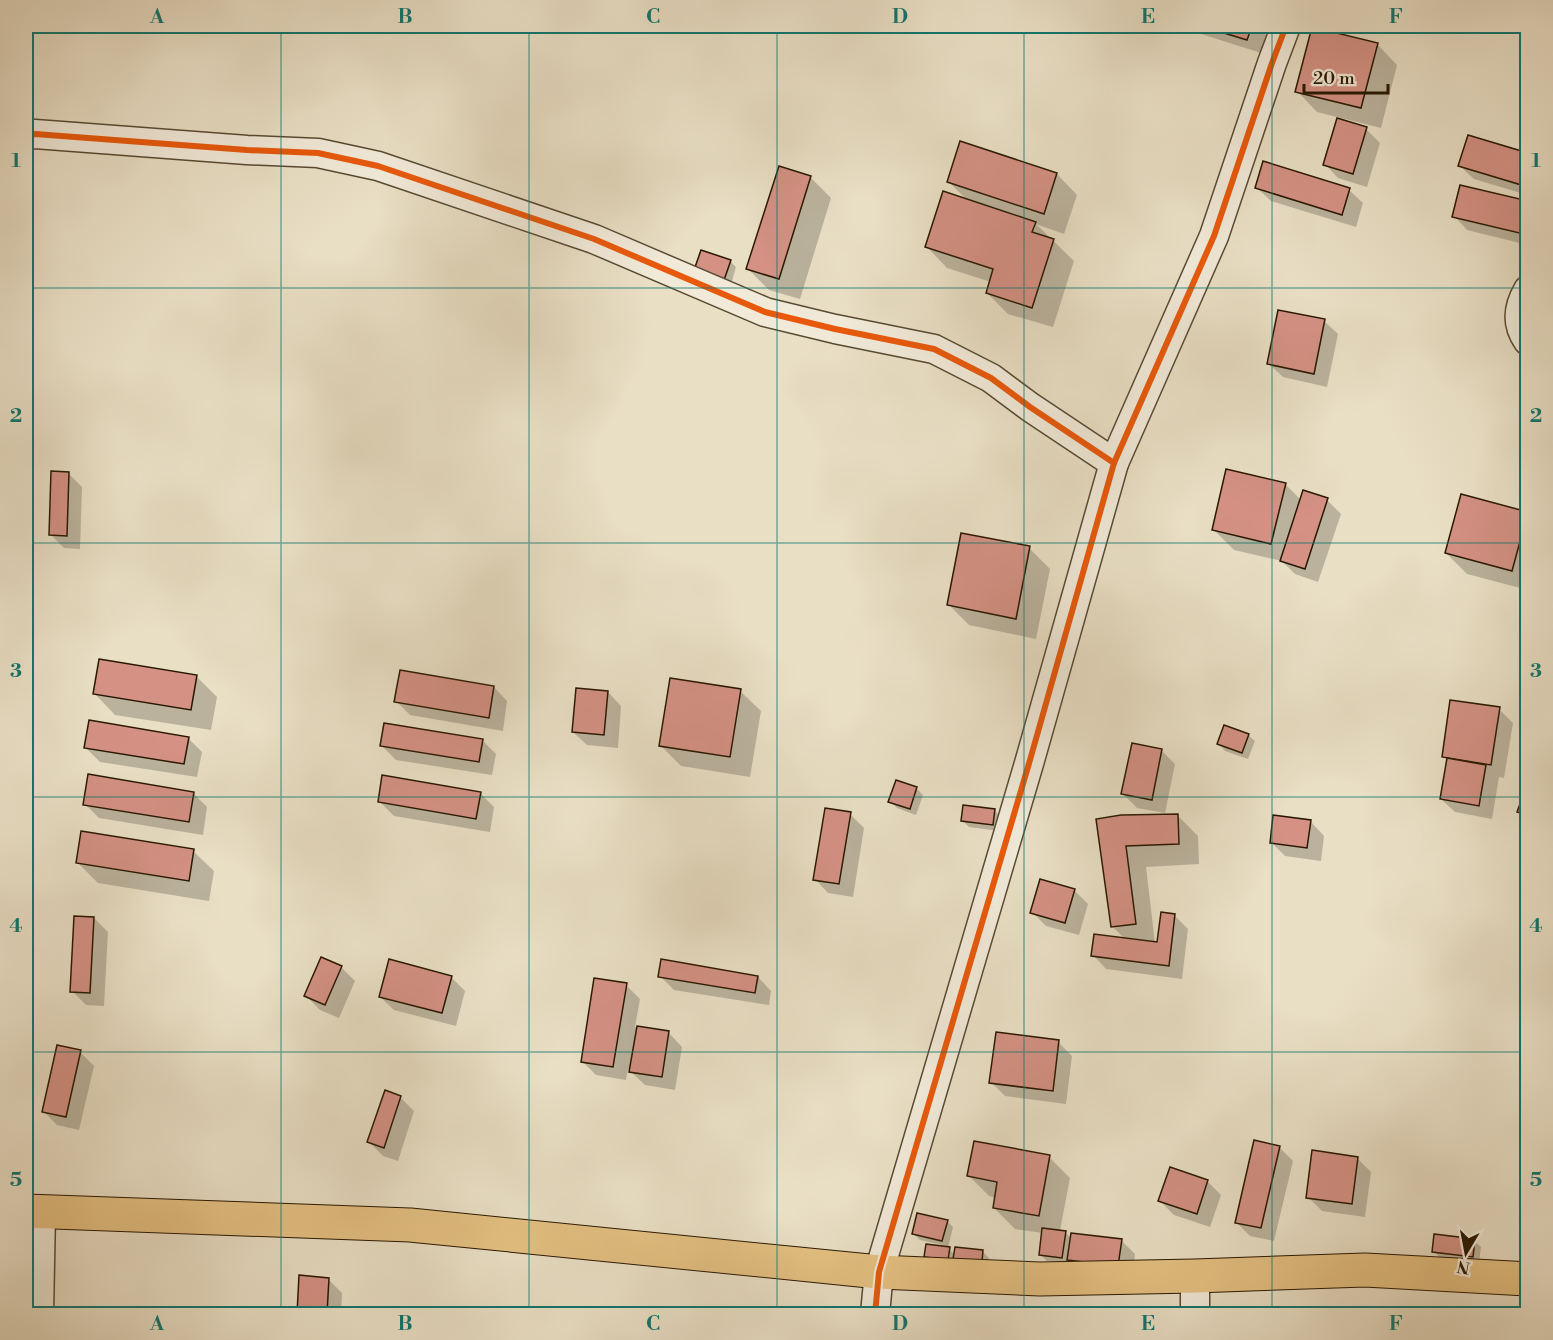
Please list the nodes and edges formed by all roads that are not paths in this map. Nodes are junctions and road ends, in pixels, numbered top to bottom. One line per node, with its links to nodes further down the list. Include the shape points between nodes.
1 (1286, 26): 5 (street, via 1214,236)
2 (26, 135): 5 (street, via 318,153 378,166 594,239 765,312 934,350 992,378)
3 (1527, 290): 4 (street, via 1519,314 1521,332)
4 (1527, 341)
5 (1114, 464): 7 (street)
6 (33, 1211): 7 (main road, via 410,1225); 10 (street)
7 (879, 1272): 8 (main road, via 1040,1279); 11 (street)
8 (1196, 1276): 9 (main road, via 1365,1270); 12 (street)
9 (1527, 1279)
10 (39, 1314)
11 (875, 1314)
12 (1195, 1314)

